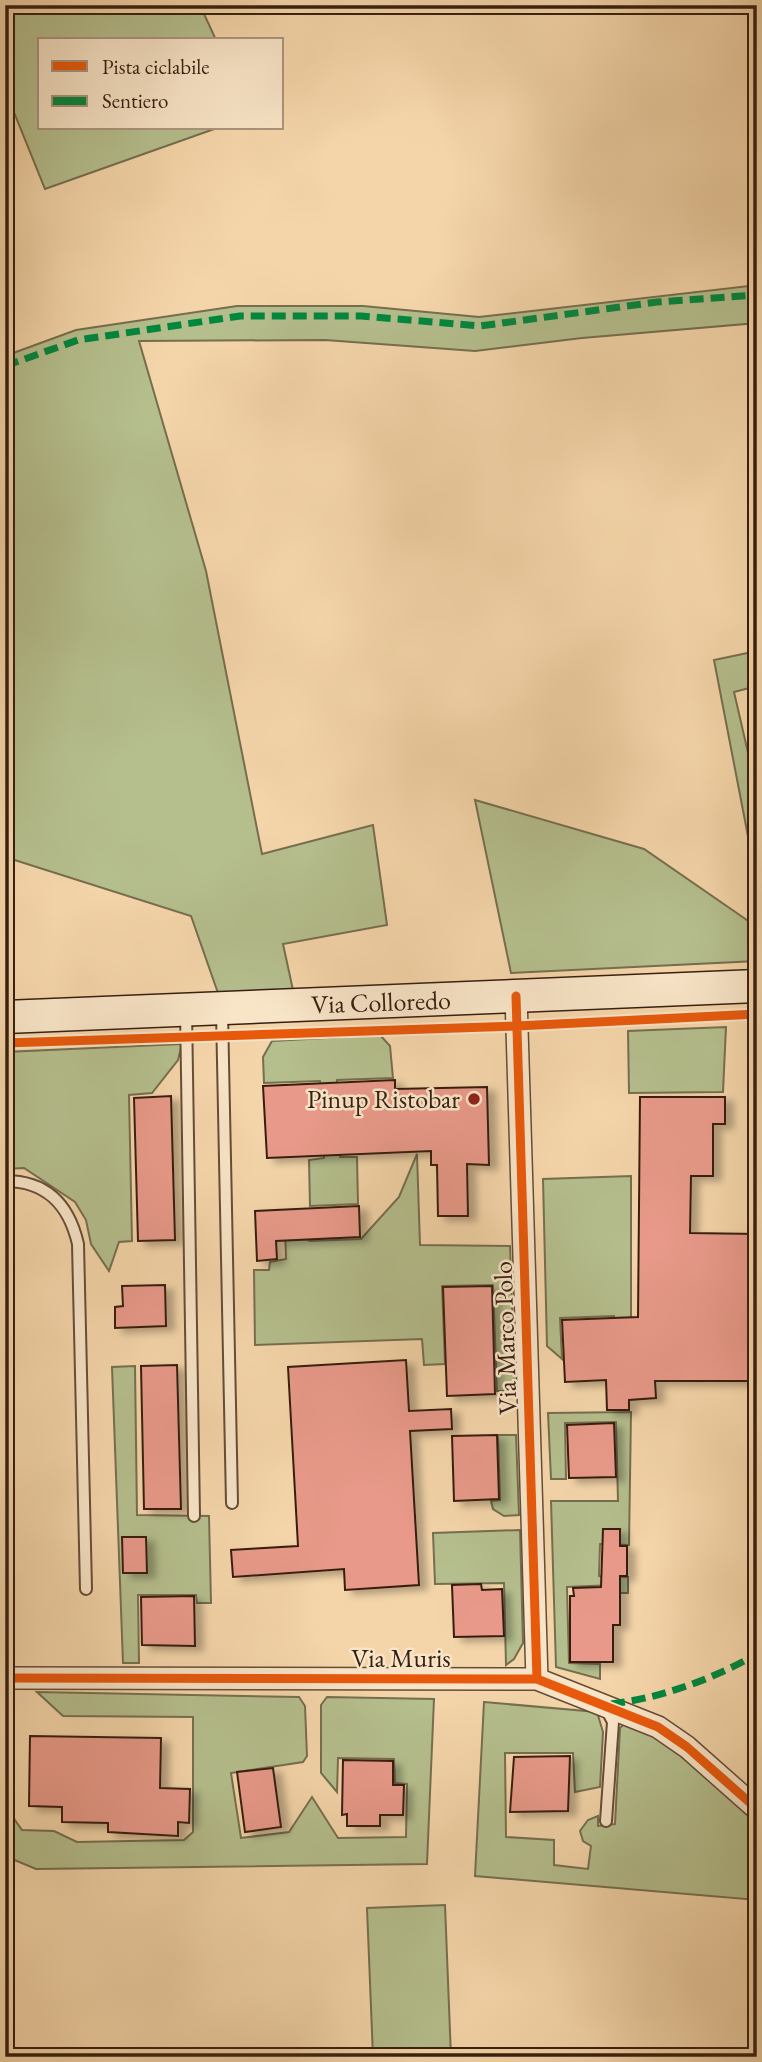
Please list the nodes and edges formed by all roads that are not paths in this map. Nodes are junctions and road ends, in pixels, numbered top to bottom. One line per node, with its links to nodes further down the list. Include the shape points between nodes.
1 (757, 986): 2 (main road, Via Colloredo)
2 (516, 996): 3 (main road, Via Colloredo); 11 (street, Via Marco Polo)
3 (222, 1009): 4 (main road, Via Colloredo); 7 (lane)
4 (186, 1010): 5 (main road, Via Colloredo); 8 (lane)
5 (5, 1017)
6 (5, 1181): 9 (lane, via 34,1184 56,1198 70,1219 78,1244)
7 (232, 1503)
8 (194, 1516)
9 (86, 1589)
10 (5, 1678): 11 (street, Via Muris)
11 (537, 1679): 12 (street, Via Muris)
12 (604, 1705): 13 (street, Via Muris, via 658,1727); 14 (lane, via 613,1722)
13 (757, 1809)
14 (606, 1821)

